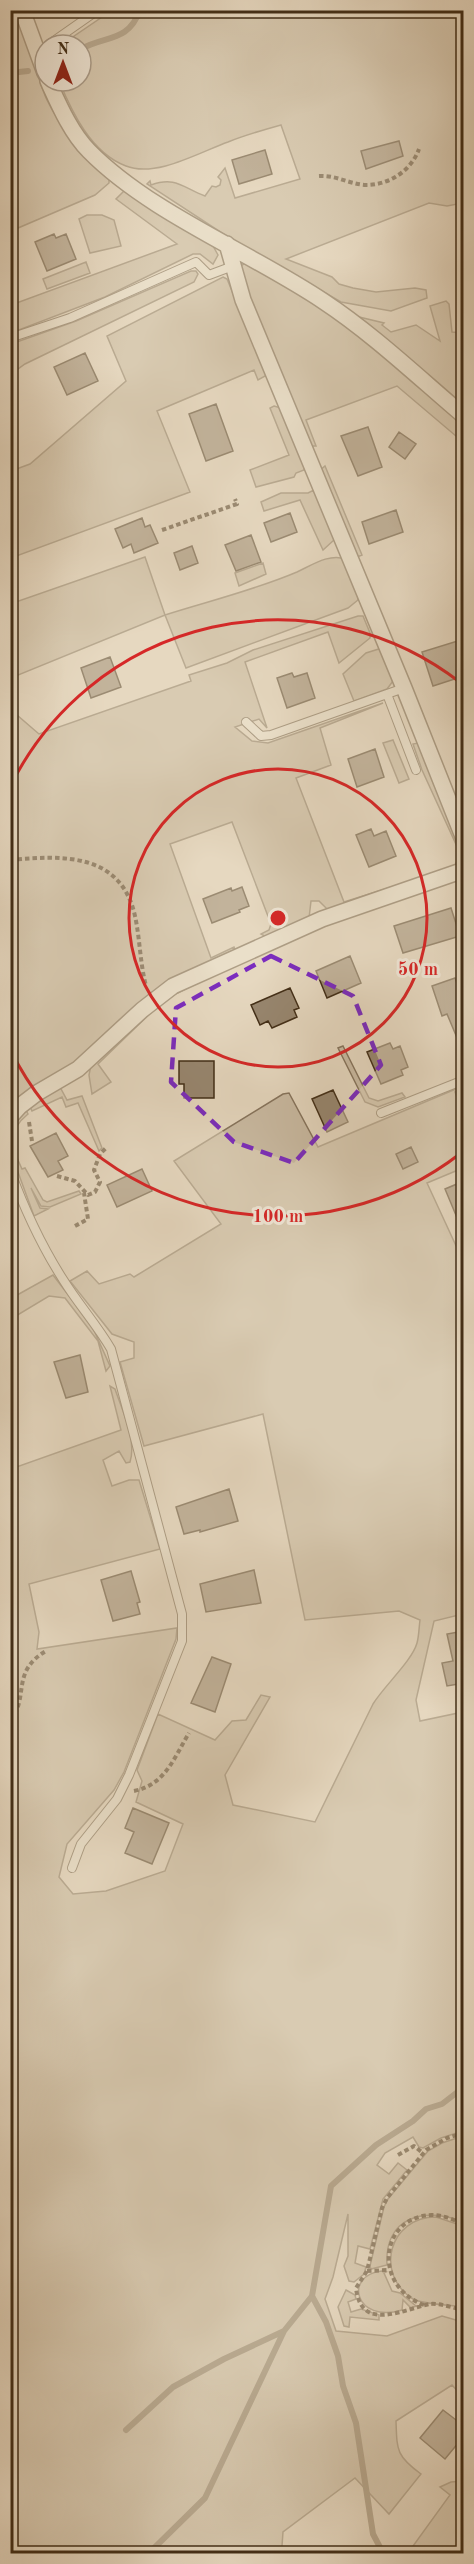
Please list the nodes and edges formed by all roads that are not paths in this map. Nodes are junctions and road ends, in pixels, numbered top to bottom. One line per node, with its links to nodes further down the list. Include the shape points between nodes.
1 (22, 10): 3 (street)
2 (98, 10): 4 (lane)
3 (35, 33)
4 (65, 33)
5 (54, 93): 6 (street, via 88,150 129,185)
6 (227, 244): 7 (street); 9 (street, via 325,302)
7 (233, 266): 8 (lane, via 209,275 196,262 70,318); 10 (street, via 243,300)
8 (10, 338)
9 (464, 416)
10 (404, 688): 11 (lane); 13 (street)
11 (387, 694): 12 (lane, via 271,735 261,736); 14 (lane)
12 (246, 723)
13 (420, 731): 14 (lane); 16 (street)
14 (404, 738): 15 (lane)
15 (416, 770)
16 (464, 839)
17 (464, 870): 20 (street, via 322,919 189,977 156,998 78,1069 37,1094)
18 (464, 1080): 19 (lane)
19 (381, 1113)
20 (10, 1117)
21 (10, 1170): 22 (lane, via 30,1219 64,1282 111,1349 182,1614 182,1641 122,1791 81,1844)
22 (72, 1868)

